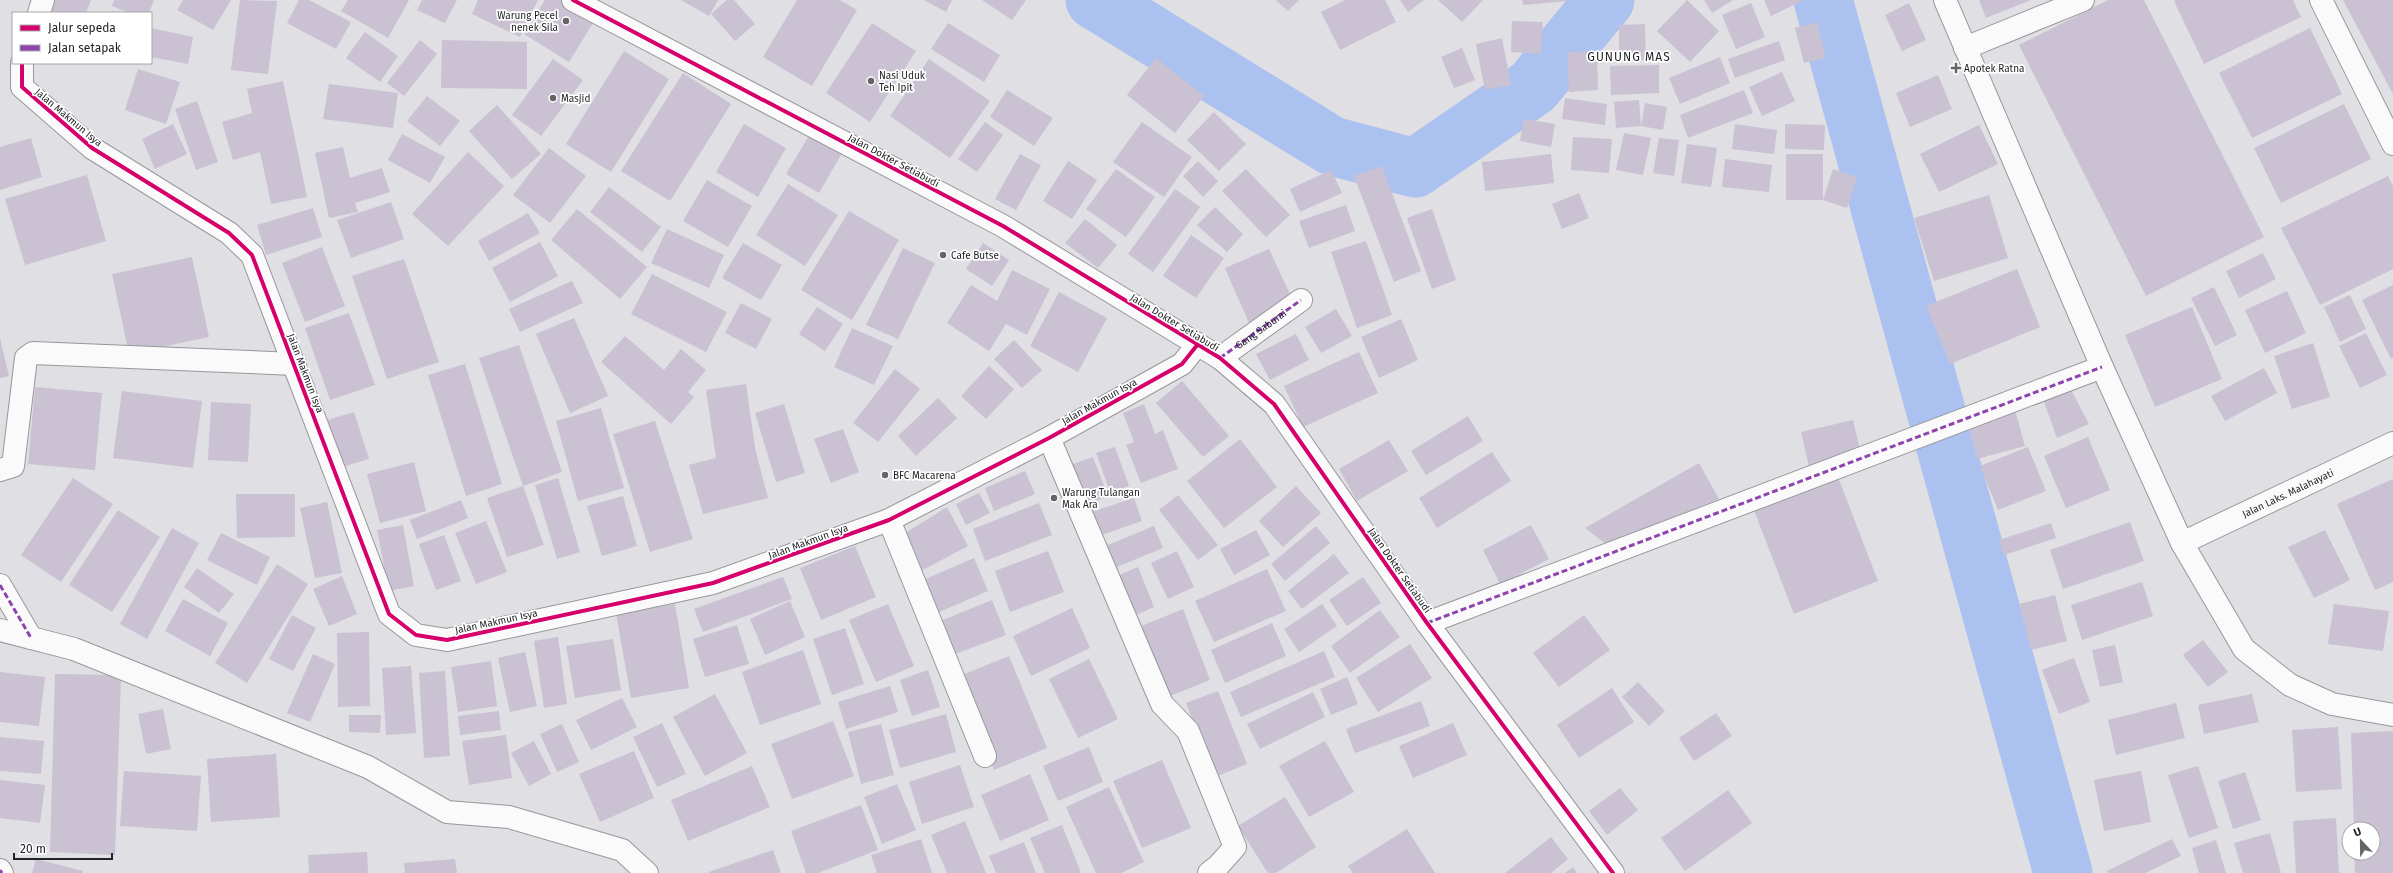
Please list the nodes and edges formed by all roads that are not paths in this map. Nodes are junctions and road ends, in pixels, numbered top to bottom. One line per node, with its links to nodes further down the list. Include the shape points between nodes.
1 (43, 0): 6 (street)
2 (573, 0): 11 (street, Jalan Dokter Setiabudi, via 1003,226)
3 (1945, 0): 7 (street)
4 (2083, 0): 7 (street)
5 (2321, 0): 9 (street)
6 (39, 12)
7 (1966, 48): 14 (street)
8 (22, 64): 13 (street, Jalan Makmun Isya, via 22,87 92,148 229,232 252,255)
9 (2393, 144)
10 (1301, 300): 12 (street, Gang Saburai)
11 (1198, 344): 12 (street, Jalan Dokter Setiabudi); 15 (street, Jalan Makmun Isya, via 1182,364)
12 (1220, 358): 21 (street, Jalan Dokter Setiabudi, via 1274,404)
13 (295, 364): 17 (street, Jalan Makmun Isya, via 32,353 26,358 13,466); 18 (street, Jalan Makmun Isya, via 389,614 416,635 447,640 713,583)
14 (2102, 367): 19 (street); 21 (street)
15 (1049, 438): 18 (street, Jalan Makmun Isya); 29 (street, via 1162,704 1188,731 1235,846)
16 (2393, 443): 19 (street, Jalan Laks. Malahayati)
17 (0, 470)
18 (889, 520): 25 (street)
19 (2182, 543): 24 (street, via 2244,649 2290,685 2332,704)
20 (0, 585): 23 (street)
21 (1427, 623): 30 (street, Jalan Dokter Setiabudi)
22 (0, 630): 23 (street)
23 (31, 638): 28 (street, via 74,649 368,767 447,812 509,817 622,850)
24 (2393, 715)
25 (985, 756)
26 (0, 870): 27 (street)
27 (2, 873)
28 (647, 873)
29 (1209, 873)
30 (1613, 873)

